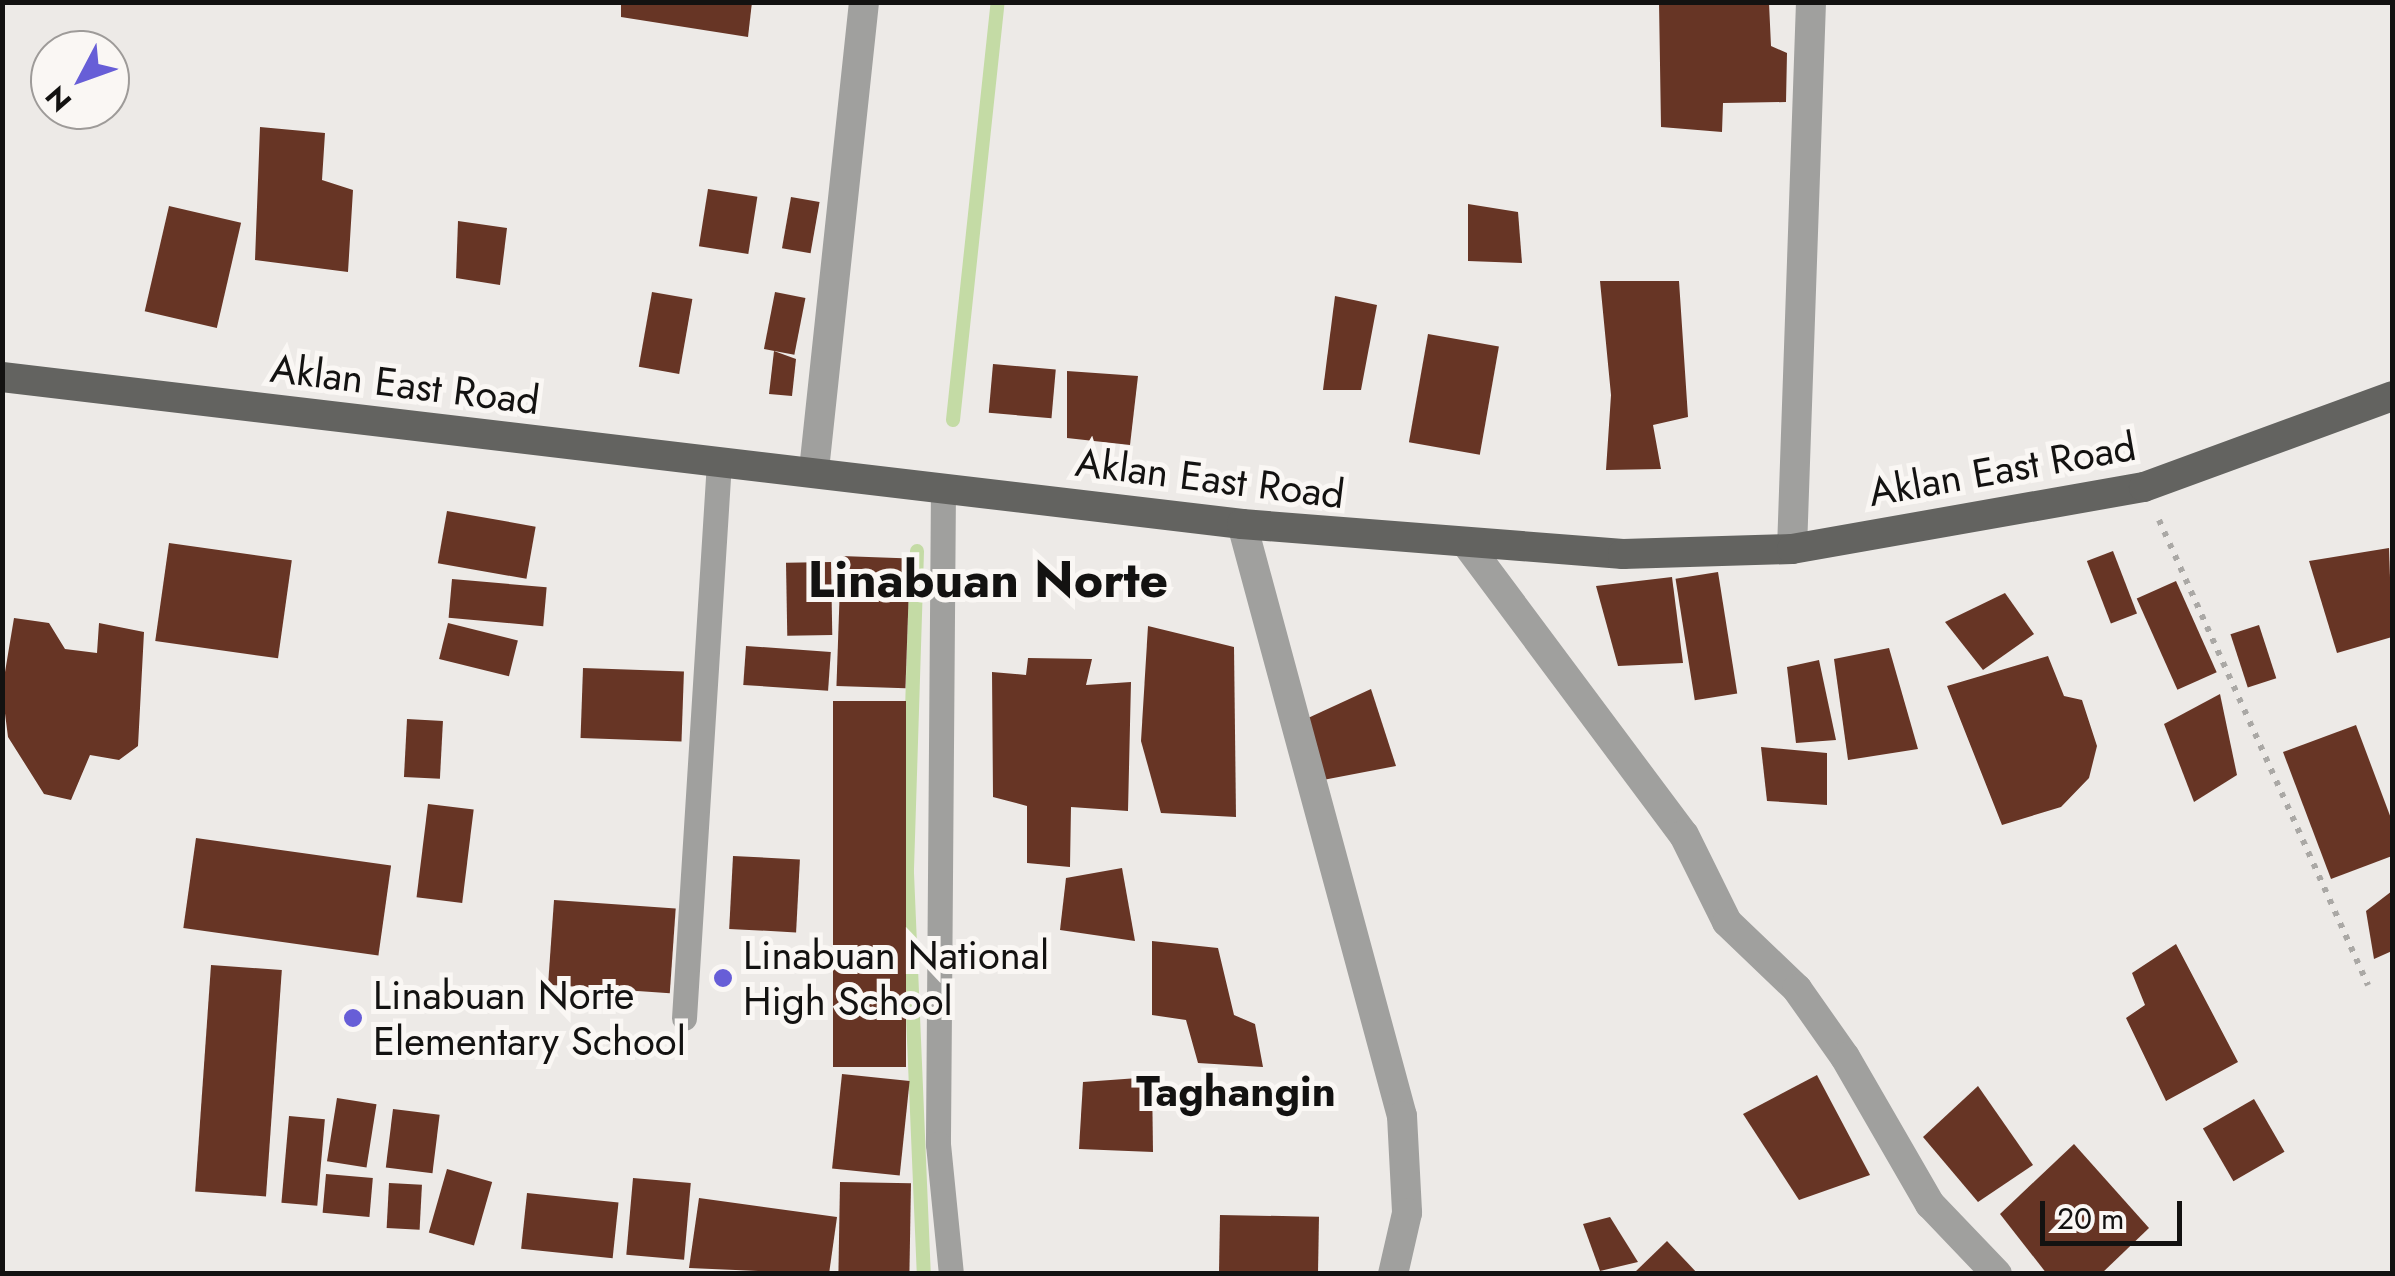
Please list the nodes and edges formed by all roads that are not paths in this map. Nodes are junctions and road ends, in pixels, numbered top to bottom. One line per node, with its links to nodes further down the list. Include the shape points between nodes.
1 (864, 2): 6 (street)
2 (1811, 2): 10 (street)
3 (2, 377): 5 (main road, Aklan East Road)
4 (2392, 396): 10 (main road, Aklan East Road, via 2144,487)
5 (719, 461): 6 (main road, Aklan East Road); 11 (lane)
6 (814, 470): 7 (main road, Aklan East Road)
7 (943, 486): 8 (main road, Aklan East Road); 12 (lane, via 938,1144)
8 (1242, 524): 9 (main road, Aklan East Road); 13 (street, via 1402,1116 1407,1213)
9 (1469, 546): 10 (main road, Aklan East Road); 14 (street, via 1684,834 1727,922 1797,989 1845,1057 1930,1204)
10 (1792, 549)
11 (684, 1018)
12 (951, 1274)
13 (1394, 1274)
14 (1996, 1274)

